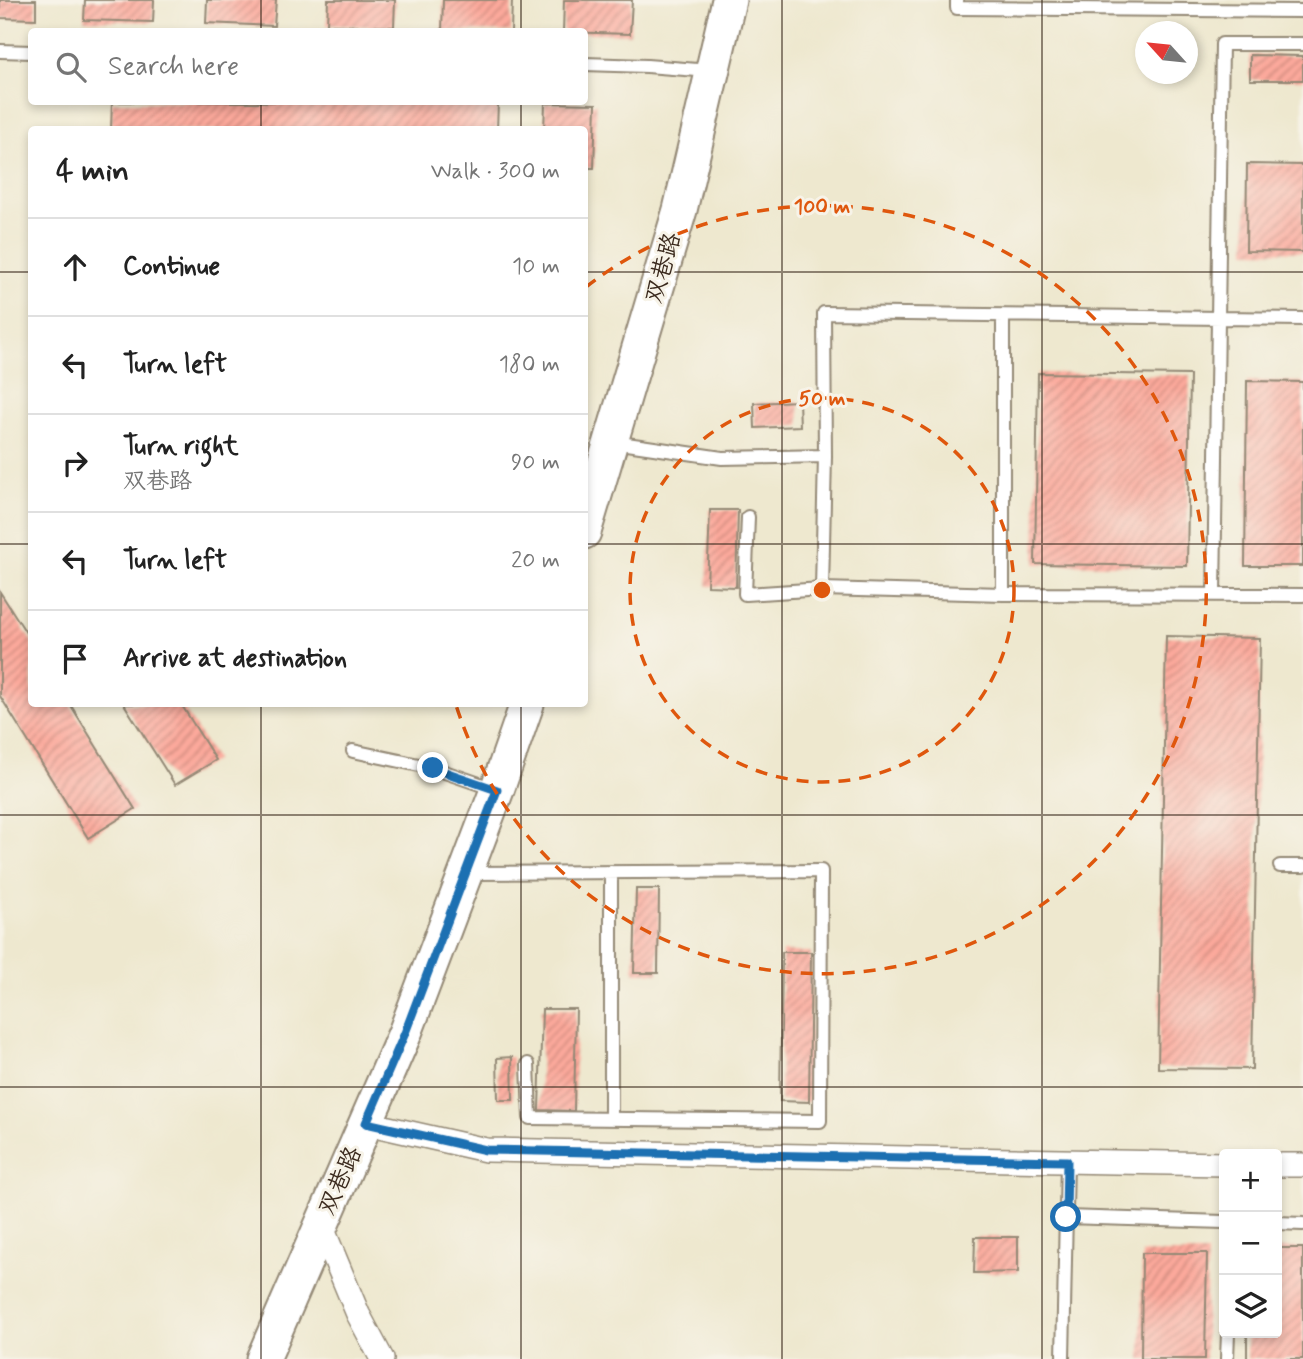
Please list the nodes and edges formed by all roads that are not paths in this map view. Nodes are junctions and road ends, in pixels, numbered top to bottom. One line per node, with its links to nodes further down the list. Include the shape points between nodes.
1 (729, 0): 9 (main road, 双巷路)
2 (957, 0): 3 (lane, via 957,8)
3 (1083, 5): 4 (lane)
4 (1303, 11)
5 (1303, 44): 11 (lane, via 1222,44)
6 (0, 51): 7 (lane)
7 (28, 52)
8 (588, 64): 9 (lane)
9 (712, 72): 13 (main road, 双巷路, via 680,210)
10 (1003, 316): 11 (lane); 14 (lane, via 824,313); 18 (lane)
11 (1218, 318): 12 (lane); 19 (lane)
12 (1303, 319)
13 (612, 442): 14 (lane, via 722,458); 16 (main road, 双巷路)
14 (825, 456): 17 (lane)
15 (748, 517): 17 (lane, via 745,594)
16 (588, 519)
17 (822, 589): 18 (lane)
18 (1003, 594): 19 (lane)
19 (1214, 595): 20 (lane)
20 (1303, 596)
21 (526, 707): 23 (main road, 双巷路)
22 (352, 751): 23 (lane, via 433,768)
23 (497, 790): 27 (main road, 双巷路)
24 (1280, 866): 25 (lane)
25 (1303, 866)
26 (611, 872): 27 (lane); 29 (lane); 29 (lane, via 821,871 820,1121)
27 (466, 873): 30 (main road, 双巷路)
28 (528, 1064): 29 (lane, via 530,1118)
29 (611, 1119)
30 (366, 1123): 31 (street, via 486,1150); 39 (main road, 双巷路)
31 (1067, 1161): 32 (street); 35 (lane)
32 (1219, 1164)
33 (1282, 1165): 34 (street)
34 (1303, 1165)
35 (1066, 1217): 36 (lane); 43 (lane)
36 (1219, 1222)
37 (1282, 1223): 38 (lane)
38 (1303, 1224)
39 (321, 1225): 41 (main road, 双巷路); 42 (street)
40 (1227, 1338): 44 (lane)
41 (263, 1359)
42 (382, 1359)
43 (1063, 1359)
44 (1227, 1359)

